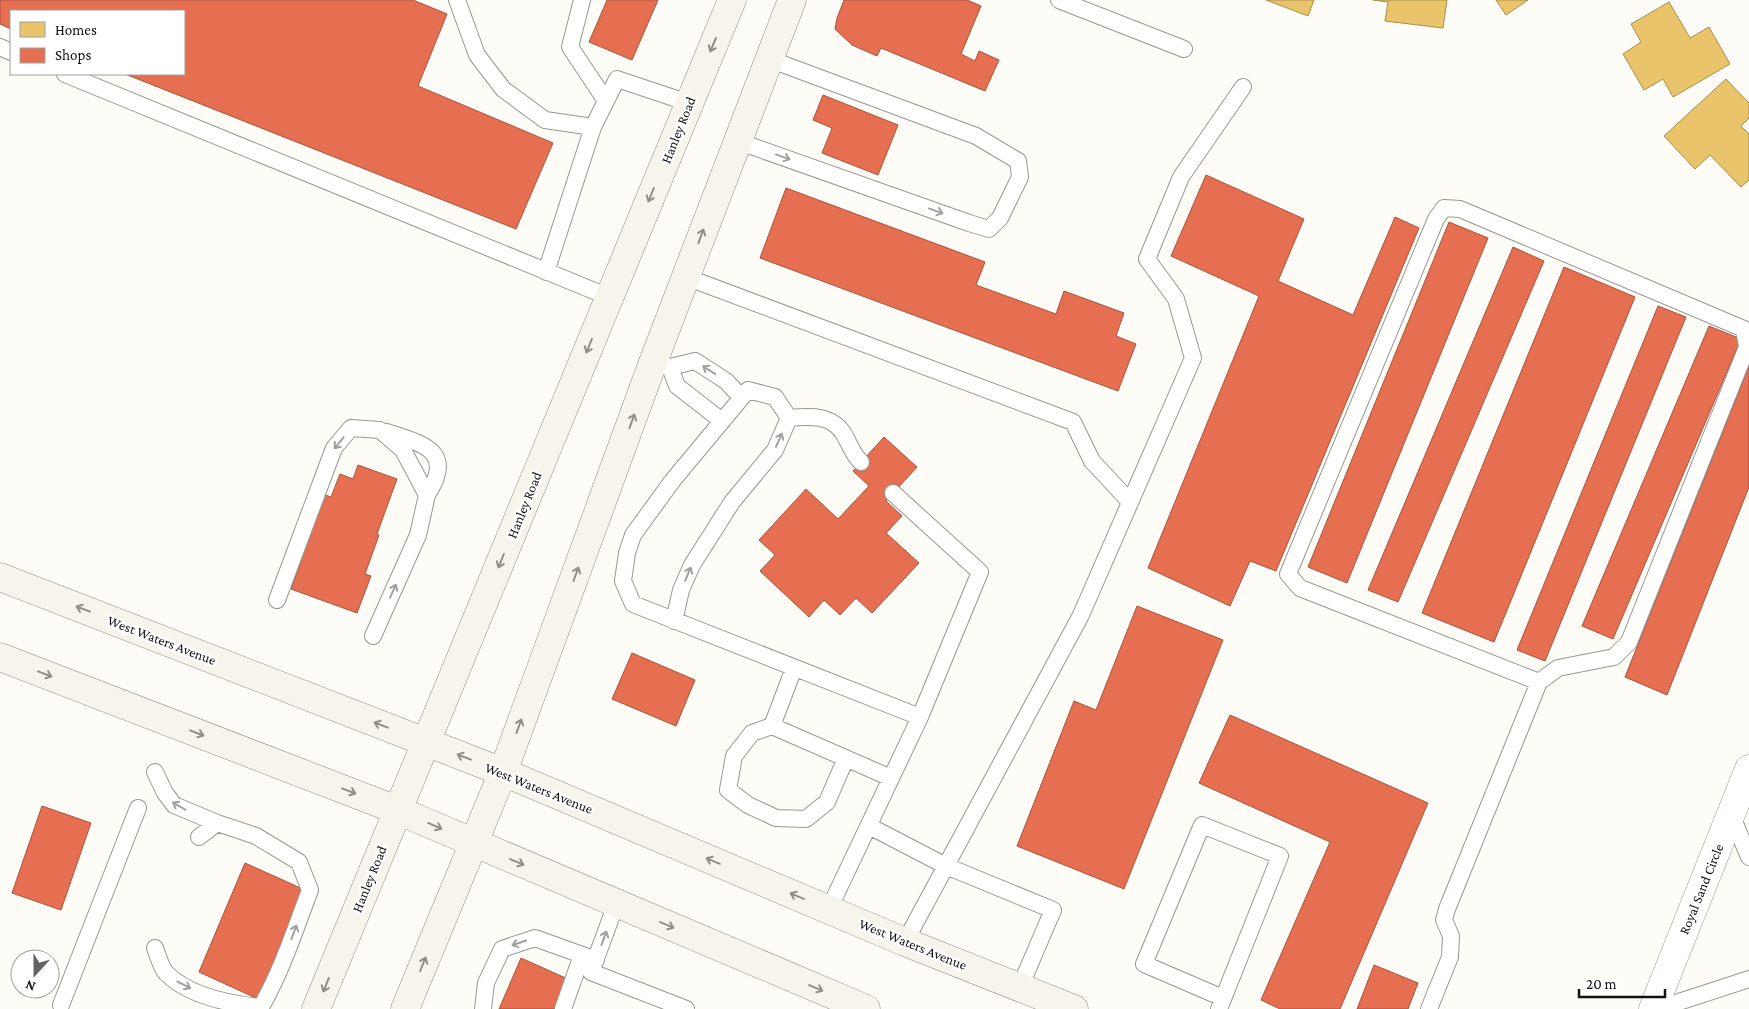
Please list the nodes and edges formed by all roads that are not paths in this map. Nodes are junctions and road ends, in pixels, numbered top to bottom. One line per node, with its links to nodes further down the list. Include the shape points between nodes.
1 (456, 0): 12 (lane, via 477,55 502,89 545,120)
2 (582, 0): 10 (lane, via 570,47)
3 (732, 0): 11 (main road, Hanley Road, one-way to 11)
4 (792, 0): 7 (main road)
5 (1060, 0): 6 (lane)
6 (1184, 49)
7 (770, 59): 13 (main road); 13 (lane, one-way to 7, via 989,229 1000,218 1020,178 1018,161 976,136)
8 (67, 75): 14 (lane)
9 (1243, 87): 25 (lane, via 1181,177 1147,259 1176,299 1193,358)
10 (606, 101): 11 (lane, via 617,79); 12 (lane)
11 (689, 103): 16 (main road, Hanley Road, one-way to 16)
12 (593, 127): 14 (lane)
13 (737, 141): 15 (main road, one-way to 13)
14 (546, 272): 16 (lane)
15 (686, 277): 17 (main road); 25 (lane, via 1072,422 1092,461)
16 (609, 297): 35 (main road, Hanley Road, one-way to 35)
17 (661, 366): 18 (lane, one-way to 17, via 726,381 695,361); 20 (lane, via 677,386); 39 (main road, one-way to 17)
18 (741, 397): 19 (lane, via 748,390 774,397); 20 (lane)
19 (789, 418): 22 (lane, via 809,416 830,420 844,433 855,457); 28 (lane, one-way to 19, via 681,590 692,565 732,502 775,450)
20 (722, 421): 28 (lane, via 673,480 633,536 628,553 623,582 632,604)
21 (380, 430): 24 (lane, via 403,450); 24 (lane, via 434,452 438,464 437,480); 27 (lane, one-way to 27, via 351,428 334,448)
22 (861, 462)
23 (893, 493): 33 (lane, via 980,572)
24 (427, 495): 29 (lane, one-way to 24, via 418,535)
25 (1130, 502): 49 (lane, via 1081,615)
26 (0, 577): 35 (main road, West Waters Avenue, one-way to 26)
27 (278, 600)
28 (674, 620): 31 (lane)
29 (373, 636)
30 (0, 657): 42 (main road, one-way to 42)
31 (794, 668): 33 (lane); 34 (lane)
32 (1539, 682): 32 (lane, via 1558,668 1614,658 1629,642 1747,347 1744,329 1460,209 1444,208 1436,219 1288,574 1300,588); 66 (lane, via 1447,909 1444,920 1450,936 1450,957)
33 (920, 717): 40 (lane)
34 (772, 726): 36 (lane); 36 (lane, via 752,733 734,756 728,790 769,815 806,819 827,802)
35 (426, 743): 39 (main road, West Waters Avenue, one-way to 35); 42 (main road, Hanley Road)
36 (846, 758): 40 (lane)
37 (1749, 769): 43 (street, Royal Sand Circle)
38 (155, 772): 44 (lane, one-way to 38, via 174,805)
39 (503, 772): 47 (main road); 51 (main road, West Waters Avenue, one-way to 39)
40 (892, 778): 45 (lane)
41 (138, 808): 58 (lane)
42 (397, 810): 47 (main road, one-way to 47); 59 (main road, Hanley Road, one-way to 59)
43 (1731, 814): 48 (lane); 67 (street, Royal Sand Circle)
44 (217, 823): 46 (lane); 53 (lane, one-way to 44, via 165,972 206,996 261,1007 274,984 310,890 299,862 256,836)
45 (869, 826): 49 (lane); 51 (lane)
46 (198, 837)
47 (472, 843): 50 (main road, one-way to 50); 60 (main road, one-way to 47)
48 (1749, 857)
49 (946, 866): 52 (lane); 56 (lane, via 1053,910)
50 (616, 904): 54 (lane, one-way to 50); 64 (main road, one-way to 64)
51 (829, 909): 52 (main road, West Waters Avenue)
52 (906, 942): 56 (main road, West Waters Avenue)
53 (155, 948)
54 (590, 962): 61 (lane, one-way to 61, via 535,938 502,949 486,983); 62 (lane); 63 (lane)
55 (1749, 979): 68 (lane)
56 (1020, 987): 65 (main road, West Waters Avenue)
57 (1221, 1004): 57 (lane, via 1280,856 1202,825 1144,964)
58 (61, 1005)
59 (316, 1009)
60 (405, 1009)
61 (482, 1009)
62 (563, 1009)
63 (686, 1009)
64 (866, 1009)
65 (1074, 1009)
66 (1430, 1009)
67 (1653, 1009)
68 (1657, 1009)

